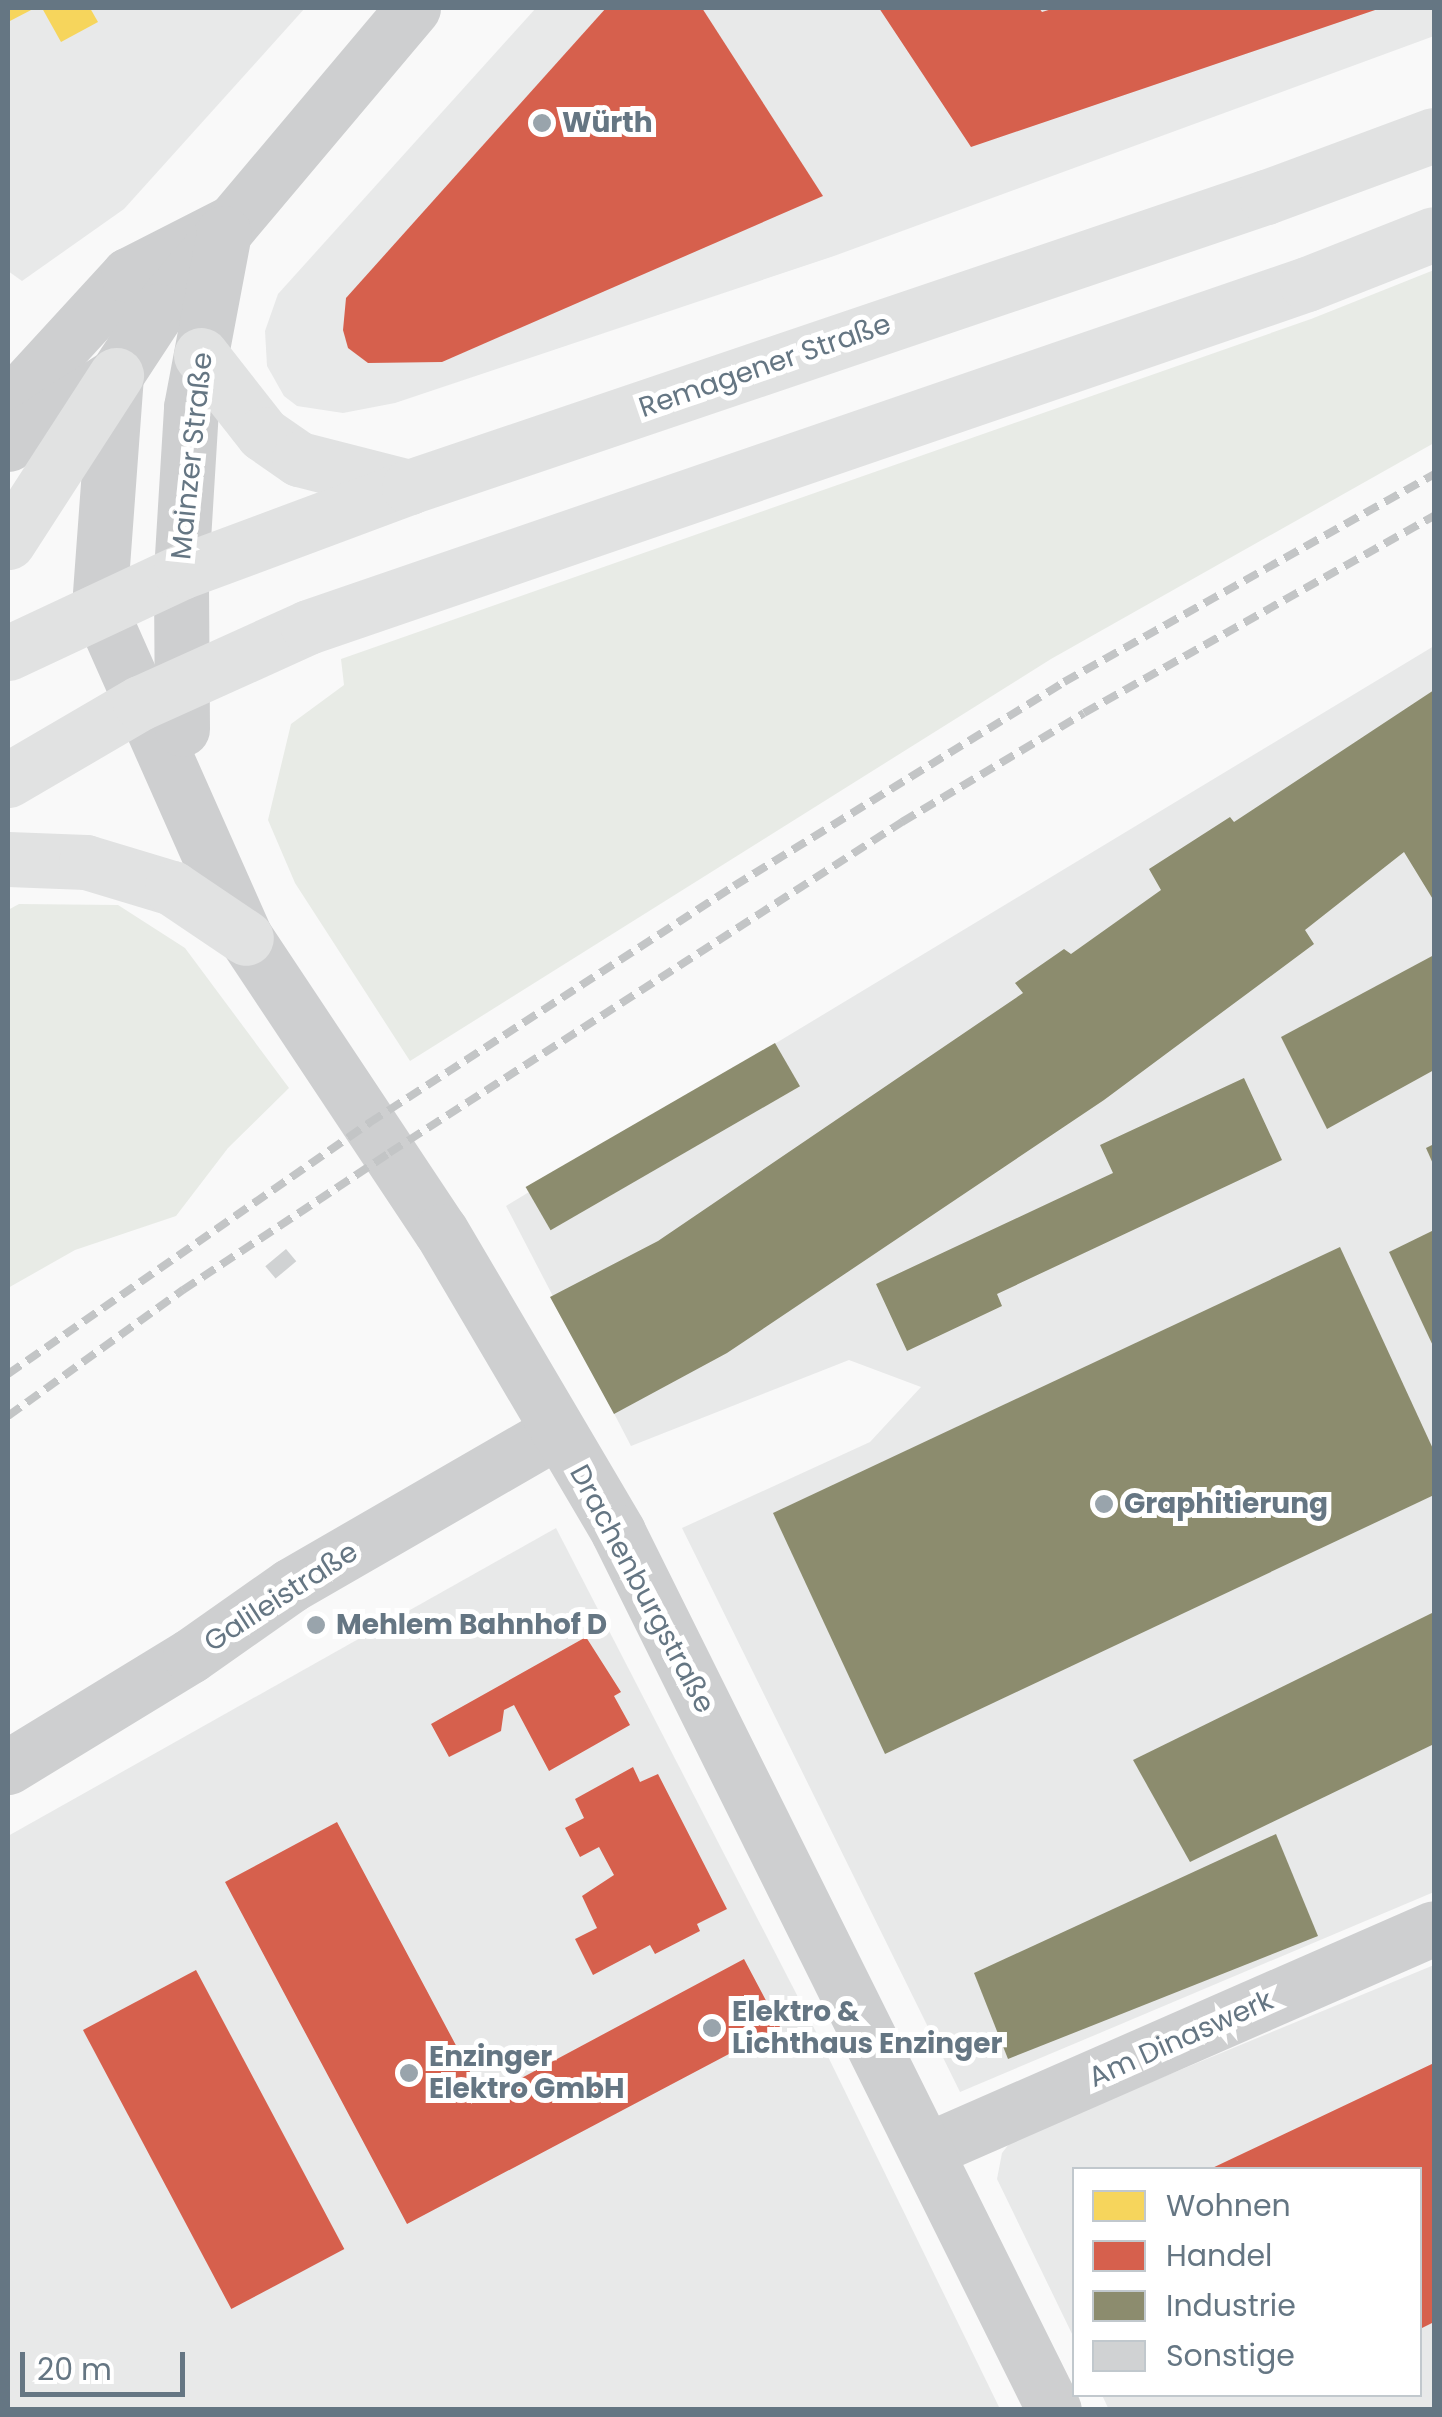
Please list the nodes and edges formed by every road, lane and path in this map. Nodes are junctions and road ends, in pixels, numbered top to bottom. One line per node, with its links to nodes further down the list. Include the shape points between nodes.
1 (413, 8): 3 (street, Mainzer Straße)
2 (1434, 135): 9 (main road, Remagener Straße)
3 (227, 226): 5 (street, Mainzer Straße); 6 (street, Mainzer Straße); 7 (street, Mainzer Straße, via 128,275)
4 (1434, 234): 14 (main road, via 1308,284 327,620)
5 (201, 354): 9 (main road, via 263,434 299,458); 11 (street, Mainzer Straße)
6 (116, 375): 8 (street); 10 (main road); 12 (street, Mainzer Straße)
7 (19, 380)
8 (8, 444)
9 (409, 486): 11 (main road, Remagener Straße)
10 (8, 542)
11 (181, 572): 12 (main road, Remagener Straße); 14 (street, Mainzer Straße)
12 (99, 607): 13 (main road); 14 (street, Mainzer Straße)
13 (8, 653)
14 (162, 694): 15 (main road); 17 (street, Drachenburgstraße, via 179,797)
15 (8, 780)
16 (8, 860): 17 (main road, via 86,862 172,888)
17 (246, 938): 18 (street, Drachenburgstraße, via 441,1231)
18 (558, 1430): 19 (street, Galileistraße, via 291,1584 190,1656); 21 (street, Drachenburgstraße, via 618,1532)
19 (8, 1767)
20 (1434, 1928): 21 (street, Am Dinaswerk)
21 (927, 2150): 22 (street, Drachenburgstraße)
22 (1054, 2410)

